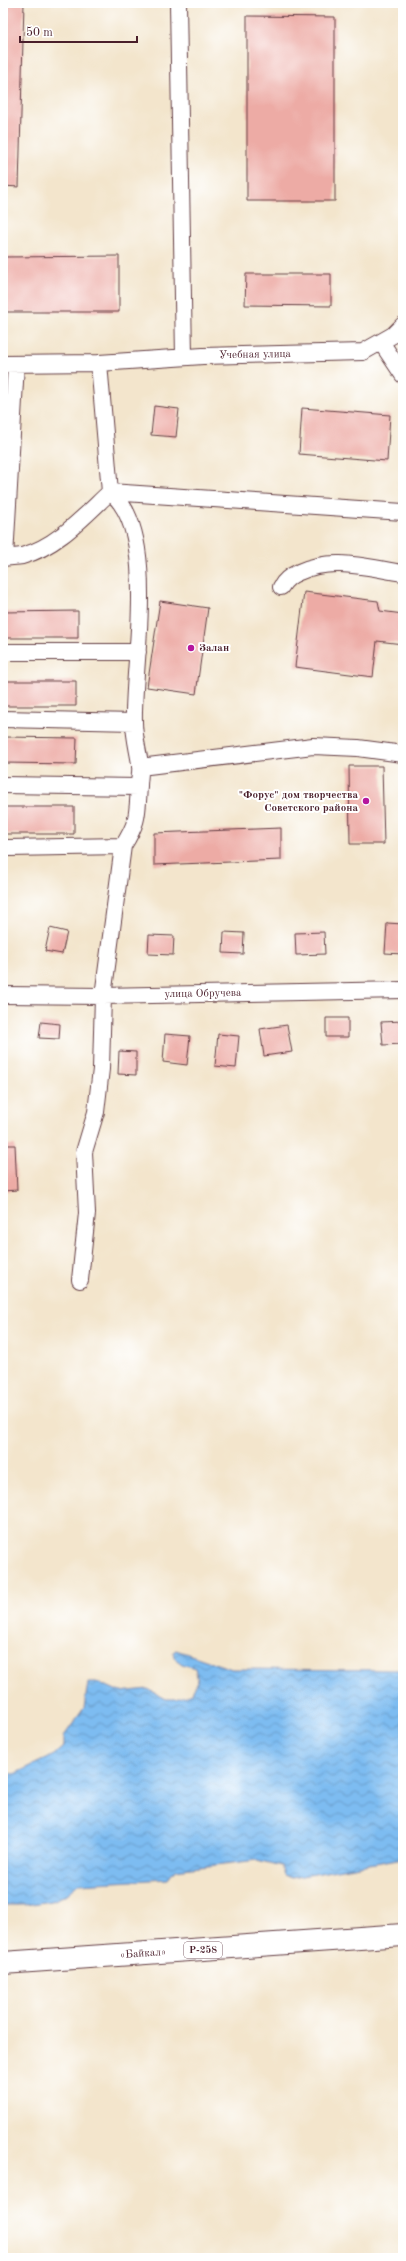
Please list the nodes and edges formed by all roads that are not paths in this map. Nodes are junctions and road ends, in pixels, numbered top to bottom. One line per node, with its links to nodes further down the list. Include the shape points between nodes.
1 (178, 3): 4 (street)
2 (403, 325): 3 (street, Учебная улица)
3 (381, 342): 4 (street, Учебная улица, via 363,352); 7 (street)
4 (184, 357): 5 (street, Учебная улица)
5 (99, 363): 6 (street, Учебная улица); 8 (street)
6 (10, 364): 10 (street)
7 (403, 375)
8 (110, 492): 9 (street); 10 (street, via 74,526 48,543 22,556); 14 (street, via 117,497 127,514 136,541 140,576)
9 (403, 512)
10 (4, 558)
11 (403, 573): 12 (street, via 369,566 322,564 290,576)
12 (281, 587)
13 (3, 652): 14 (street)
14 (138, 652): 16 (street)
15 (3, 720): 16 (street)
16 (134, 722): 18 (street)
17 (403, 754): 18 (street, via 313,746)
18 (140, 767): 20 (street)
19 (3, 785): 20 (street)
20 (138, 787): 21 (street, via 139,810 134,828)
21 (123, 846): 22 (street); 25 (street)
22 (3, 847)
23 (403, 990): 25 (street, улица Обручева)
24 (3, 995): 25 (street, улица Обручева)
25 (103, 996): 26 (street, via 101,1069 96,1112 84,1152 87,1213)
26 (80, 1280)
27 (403, 1935): 28 (highway, «Байкал» / Р-258)
28 (3, 1963)

